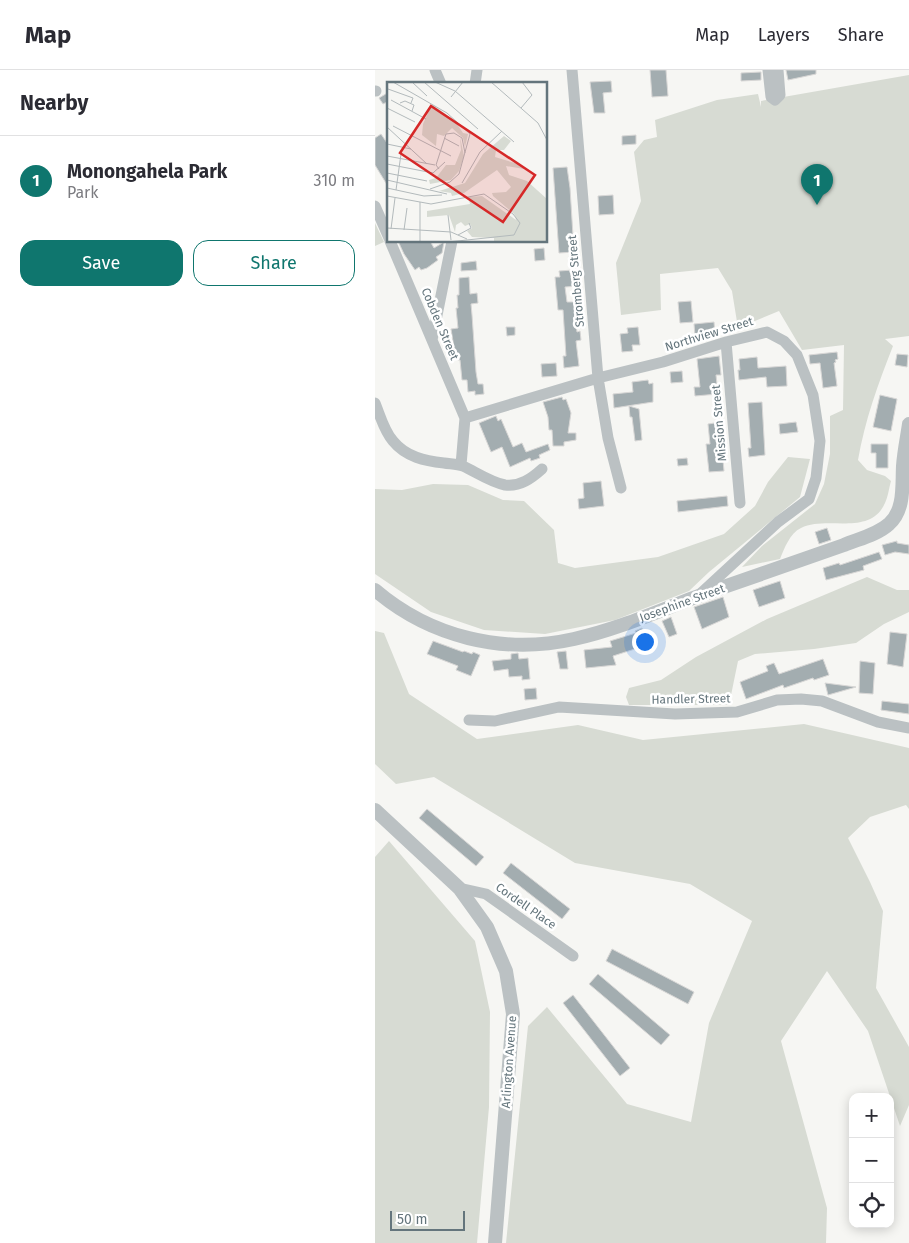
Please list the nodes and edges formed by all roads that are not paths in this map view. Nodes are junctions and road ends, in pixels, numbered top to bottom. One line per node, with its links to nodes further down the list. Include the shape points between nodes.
1 (435, 70): 5 (street)
2 (572, 70): 12 (street, Stromberg Street)
3 (769, 70): 4 (street, via 771,97 775,100 779,95)
4 (778, 70)
5 (440, 82)
6 (375, 206): 7 (street, Cobden Street)
7 (387, 235)
8 (390, 242): 10 (street, Cobden Street)
9 (452, 242): 10 (street)
10 (432, 340): 14 (street, Cobden Street)
11 (726, 342): 12 (street, Northview Street); 19 (street, Mission Street); 21 (street, Northview Street, via 767,332 784,341 797,355 813,395 820,441 816,478 809,499 778,522)
12 (598, 378): 14 (street, Northview Street); 18 (street, Stromberg Street)
13 (375, 403): 16 (street, via 393,442 413,457 427,462)
14 (465, 418): 16 (street)
15 (909, 424): 21 (street, Josephine Street, via 901,498 898,512 888,526 844,545)
16 (461, 465): 17 (street, via 506,485 533,478)
17 (542, 468)
18 (621, 488)
19 (740, 503)
20 (375, 590): 21 (street, Josephine Street, via 414,618 433,627 474,640 519,645 547,644 592,635)
21 (696, 597)
22 (469, 720): 23 (street, Handler Street, via 495,720 559,707 675,714 737,712 777,700 801,699 822,701 855,715)
23 (909, 728)
24 (375, 810): 25 (street, Arlington Avenue)
25 (459, 888): 26 (street, Cordell Place, via 486,894); 27 (street, Arlington Avenue, via 496,946 506,971 513,1014)
26 (573, 956)
27 (495, 1243)

